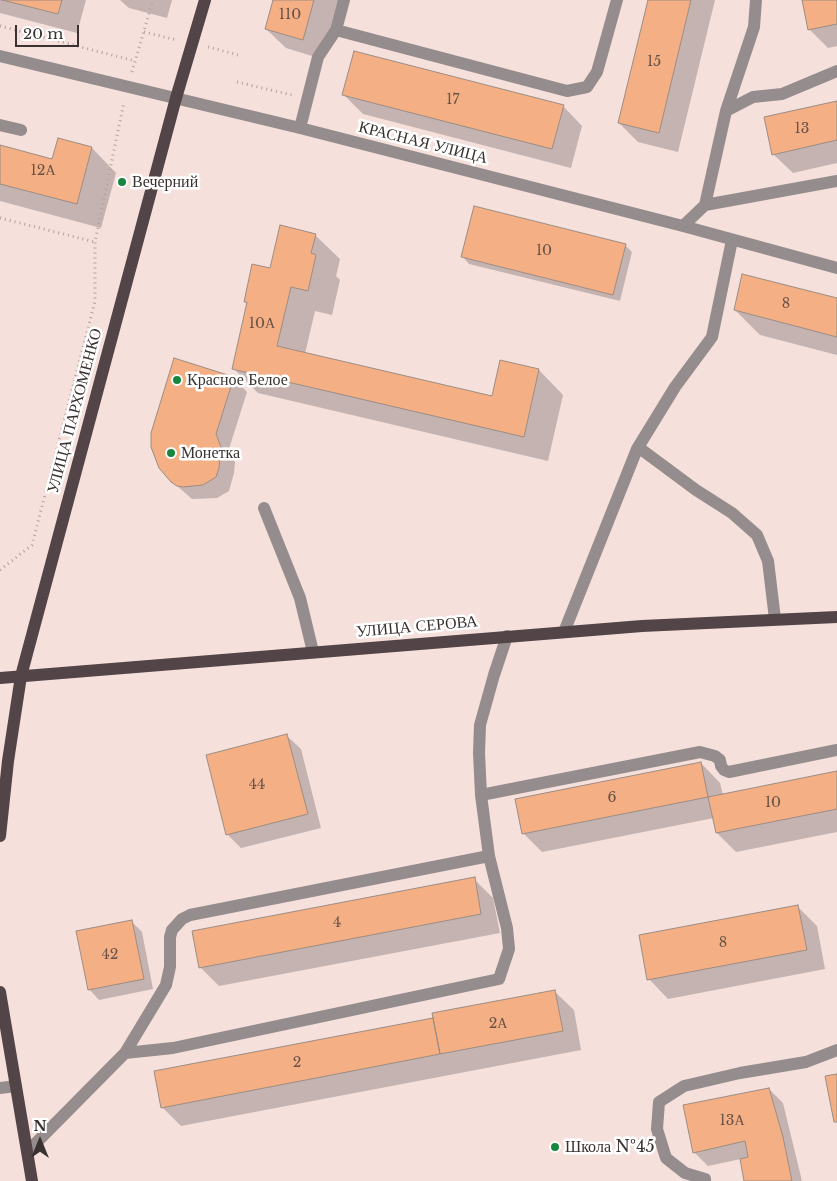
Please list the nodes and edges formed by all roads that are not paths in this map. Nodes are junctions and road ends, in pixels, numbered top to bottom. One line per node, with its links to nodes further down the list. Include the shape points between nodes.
1 (204, 0): 8 (main road, УЛИЦА ПАРХОМЕНКО)
2 (344, 0): 5 (street)
3 (617, 0): 5 (street, via 597,72 587,87 568,91)
4 (756, 0): 9 (street, via 754,27)
5 (336, 30): 11 (street, via 318,57)
6 (0, 56): 8 (street, КРАСНАЯ УЛИЦА)
7 (837, 71): 9 (street, via 782,94 753,97)
8 (176, 98): 11 (street, КРАСНАЯ УЛИЦА); 25 (main road, УЛИЦА ПАРХОМЕНКО)
9 (726, 111): 14 (street)
10 (0, 125): 12 (street)
11 (300, 128): 15 (street, КРАСНАЯ УЛИЦА)
12 (22, 130)
13 (837, 181): 14 (street)
14 (705, 205): 15 (street)
15 (683, 226): 16 (street, КРАСНАЯ УЛИЦА)
16 (732, 240): 17 (street, КРАСНАЯ УЛИЦА); 18 (street, via 712,337 675,387)
17 (837, 268)
18 (638, 446): 21 (street, via 732,513 757,535 768,561); 22 (street)
19 (264, 508): 24 (street, via 300,598)
20 (837, 617): 21 (main road, УЛИЦА СЕРОВА)
21 (775, 619): 22 (main road, УЛИЦА СЕРОВА)
22 (564, 632): 23 (main road, УЛИЦА СЕРОВА)
23 (507, 636): 24 (main road, УЛИЦА СЕРОВА); 28 (street, via 480,725)
24 (313, 652): 25 (main road, УЛИЦА СЕРОВА)
25 (21, 676): 26 (main road, УЛИЦА СЕРОВА); 29 (main road, УЛИЦА ПАРХОМЕНКО)
26 (0, 678)
27 (837, 750): 28 (street, via 729,772 721,766 720,760 700,752)
28 (481, 795): 30 (street)
29 (0, 836)
30 (489, 856): 33 (street, via 190,914 172,930 166,985); 33 (street, via 509,949 499,979 172,1048)
31 (0, 992): 34 (main road)
32 (837, 1050): 38 (street, via 806,1062 684,1086 659,1102 656,1129 666,1158 685,1173)
33 (125, 1053): 36 (street)
34 (16, 1086): 35 (street); 36 (main road)
35 (0, 1088)
36 (28, 1151): 37 (main road)
37 (32, 1181)
38 (705, 1181)

